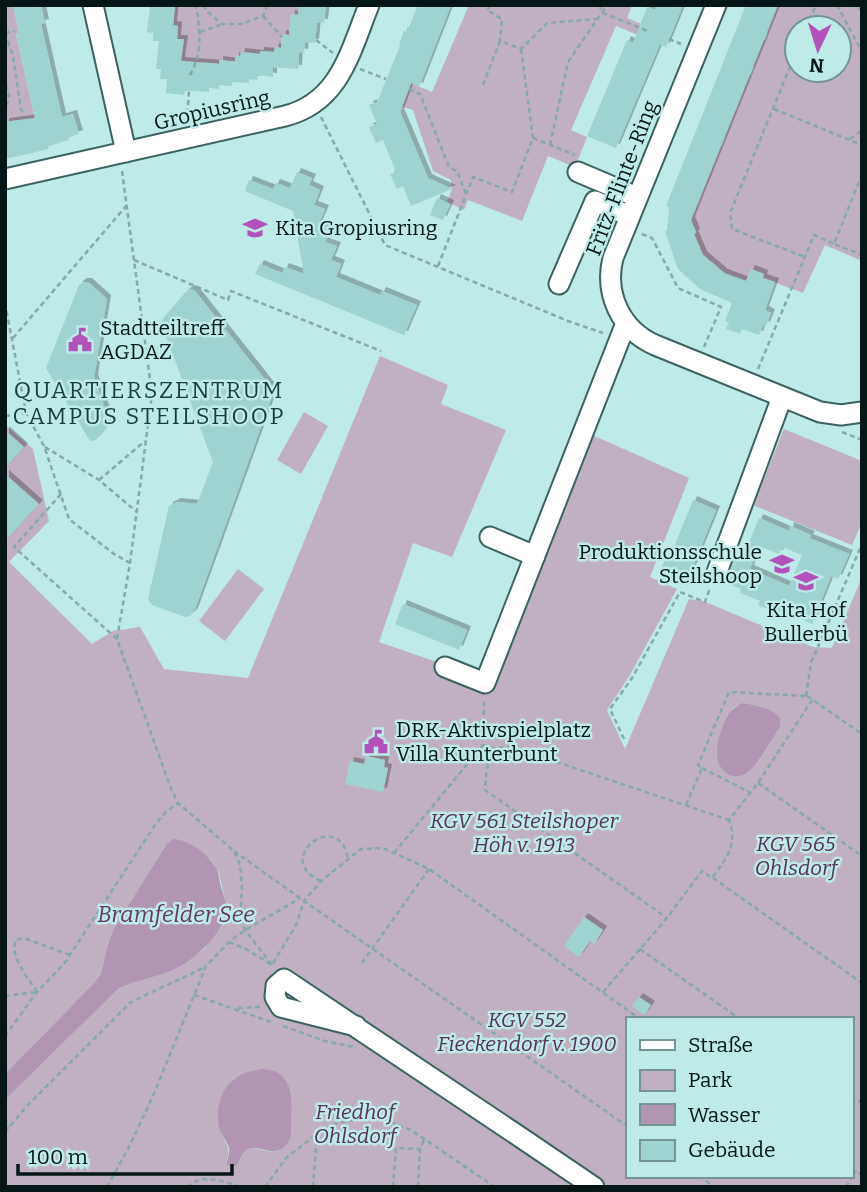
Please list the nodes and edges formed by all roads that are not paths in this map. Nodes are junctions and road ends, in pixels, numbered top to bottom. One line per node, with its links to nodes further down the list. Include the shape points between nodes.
1 (93, 5): 4 (street)
2 (369, 5): 4 (street, Gropiusring, via 346,63 332,88 314,104 285,116)
3 (716, 5): 7 (street, Fritz-Flinte-Ring)
4 (123, 153): 6 (street, Gropiusring)
5 (582, 165): 7 (street)
6 (5, 180)
7 (638, 197): 8 (street, Fritz-Flinte-Ring)
8 (627, 221): 9 (street, via 595,201); 10 (street, Fritz-Flinte-Ring, via 610,280)
9 (559, 284)
10 (622, 331): 11 (street, Fritz-Flinte-Ring); 14 (street)
11 (782, 397): 12 (street, Fritz-Flinte-Ring, via 827,414); 15 (street)
12 (862, 412)
13 (490, 537): 14 (street)
14 (535, 556): 16 (street, via 485,682)
15 (717, 572)
16 (445, 667)
17 (354, 1018): 17 (street, via 331,998 278,972 274,993 281,1007); 18 (street)
18 (594, 1187)

